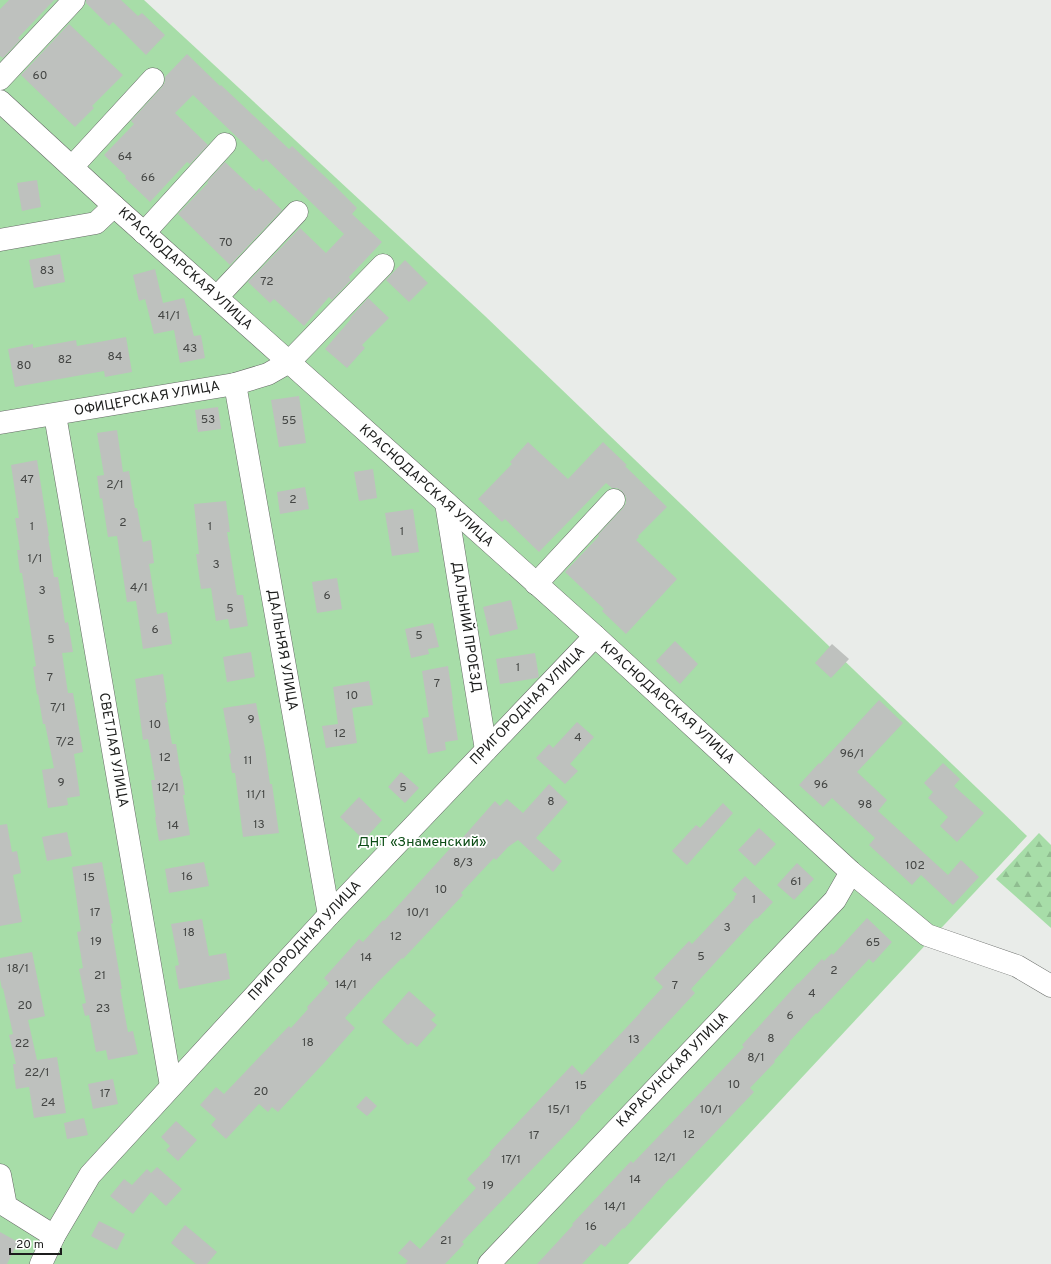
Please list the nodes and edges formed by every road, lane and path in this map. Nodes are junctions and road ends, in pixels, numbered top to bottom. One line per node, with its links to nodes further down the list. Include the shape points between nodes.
1 (74, 0): 2 (street)
2 (0, 79)
3 (152, 79): 6 (street)
4 (0, 101): 6 (street, КРАСНОДАРСКАЯ УЛИЦА)
5 (225, 144): 9 (street)
6 (72, 167): 7 (street, КРАСНОДАРСКАЯ УЛИЦА)
7 (114, 206): 9 (street, КРАСНОДАРСКАЯ УЛИЦА); 10 (street, via 96,223)
8 (297, 212): 12 (street)
9 (144, 232): 12 (street, КРАСНОДАРСКАЯ УЛИЦА)
10 (0, 240)
11 (383, 265): 13 (street, ОФИЦЕРСКАЯ УЛИЦА)
12 (217, 297): 13 (street, КРАСНОДАРСКАЯ УЛИЦА)
13 (289, 362): 14 (street, ОФИЦЕРСКАЯ УЛИЦА, via 268,374); 18 (street, КРАСНОДАРСКАЯ УЛИЦА)
14 (235, 384): 15 (street, ОФИЦЕРСКАЯ УЛИЦА); 23 (street, ДАЛЬНЯЯ УЛИЦА)
15 (55, 415): 16 (street, ОФИЦЕРСКАЯ УЛИЦА); 25 (street, СВЕТЛАЯ УЛИЦА)
16 (0, 423)
17 (614, 500): 19 (street)
18 (446, 504): 19 (street, КРАСНОДАРСКАЯ УЛИЦА); 21 (street, ДАЛЬНИЙ ПРОЕЗД)
19 (536, 584): 20 (street, КРАСНОДАРСКАЯ УЛИЦА)
20 (595, 636): 21 (street, ПРИГОРОДНАЯ УЛИЦА); 22 (street, КРАСНОДАРСКАЯ УЛИЦА)
21 (486, 750): 23 (street, ПРИГОРОДНАЯ УЛИЦА)
22 (851, 872): 24 (street, КРАСНОДАРСКАЯ УЛИЦА, via 927,935 1017,966); 29 (street, КАРАСУНСКАЯ УЛИЦА, via 835,900)
23 (329, 915): 25 (street, ПРИГОРОДНАЯ УЛИЦА)
24 (1051, 986)
25 (171, 1086): 27 (street, ПРИГОРОДНАЯ УЛИЦА, via 90,1175)
26 (0, 1175): 27 (street, via 6,1206)
27 (54, 1236): 28 (street, ПРИГОРОДНАЯ УЛИЦА)
28 (41, 1264)
29 (490, 1264)

